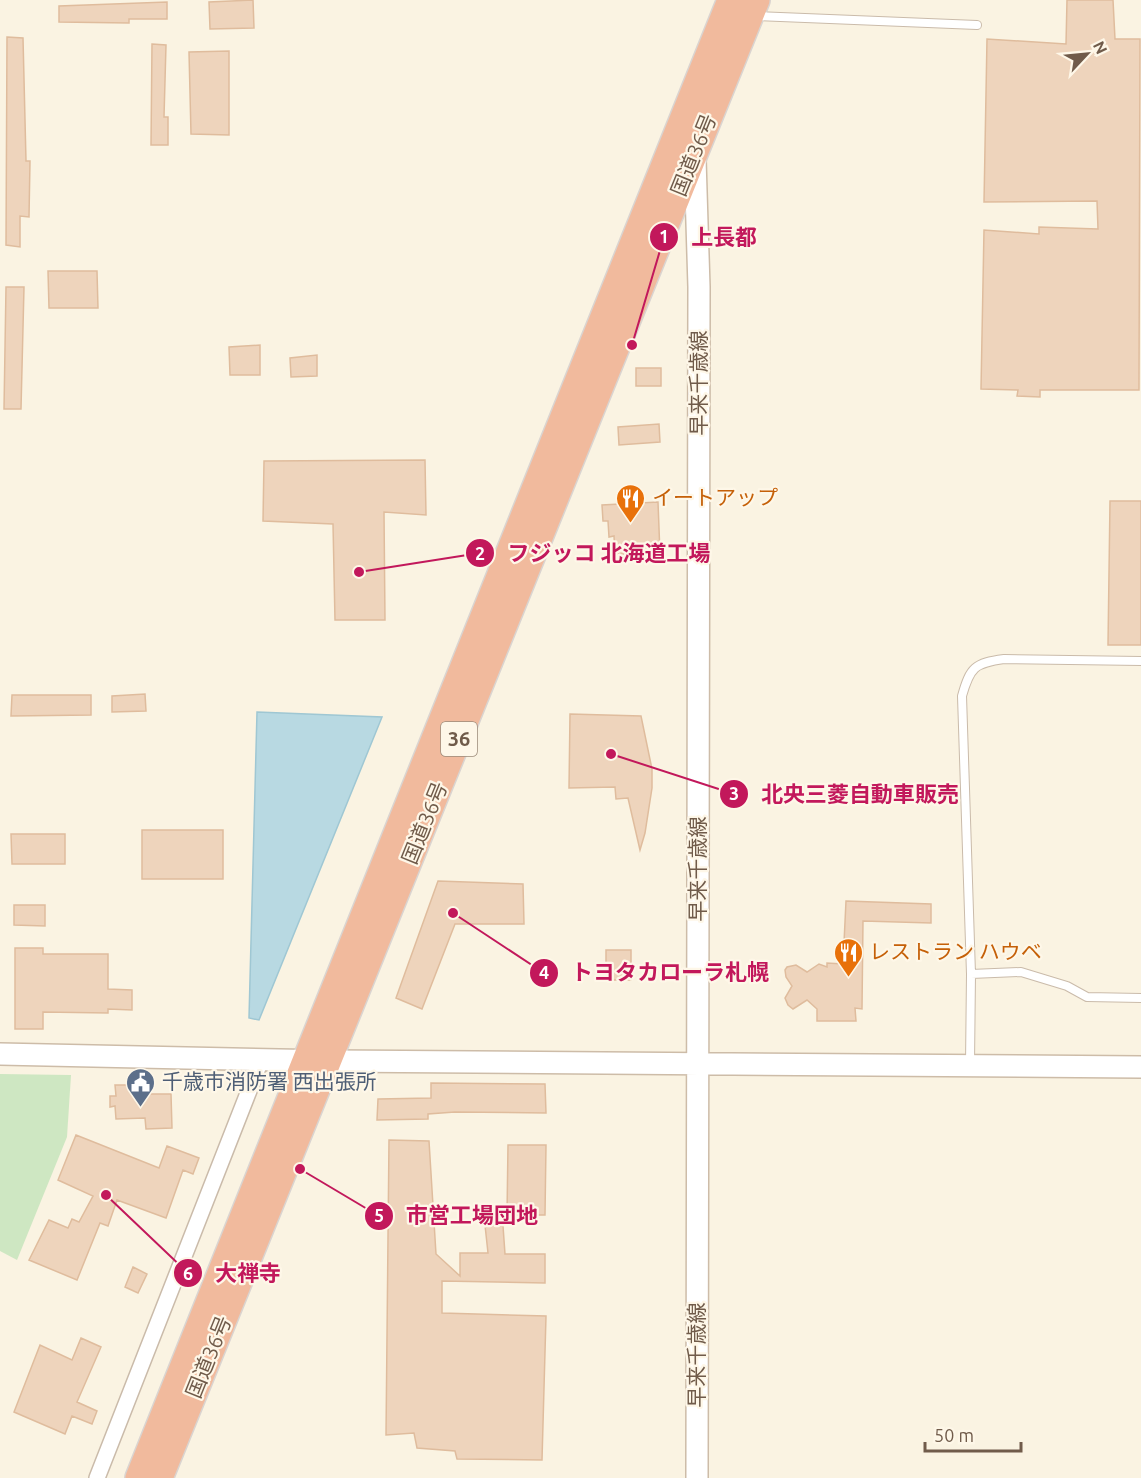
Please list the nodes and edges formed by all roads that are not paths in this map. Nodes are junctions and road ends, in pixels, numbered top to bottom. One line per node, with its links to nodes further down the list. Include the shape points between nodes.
1 (746, 5): 2 (lane); 3 (highway, 国道36号 / 36); 4 (highway, 国道36号 / 36)
2 (977, 25)
3 (685, 117): 4 (main road, 早来千歳線); 10 (highway, 国道36号 / 36)
4 (695, 153): 10 (highway, 国道36号 / 36); 11 (main road, 早来千歳線, via 699,287)
5 (1141, 661): 6 (lane, via 1004,659 983,662 968,673 962,696)
6 (971, 974): 7 (lane, via 1021,972 1067,986 1087,997); 12 (lane)
7 (1141, 998)
8 (0, 1054): 9 (main road)
9 (261, 1060): 10 (main road); 14 (street)
10 (317, 1060): 11 (main road); 15 (highway, 国道36号 / 36); 16 (highway, 国道36号 / 36)
11 (698, 1063): 12 (main road); 17 (main road, 早来千歳線)
12 (970, 1065): 13 (main road)
13 (1141, 1067)
14 (97, 1478)
15 (139, 1478)
16 (159, 1478)
17 (697, 1478)

